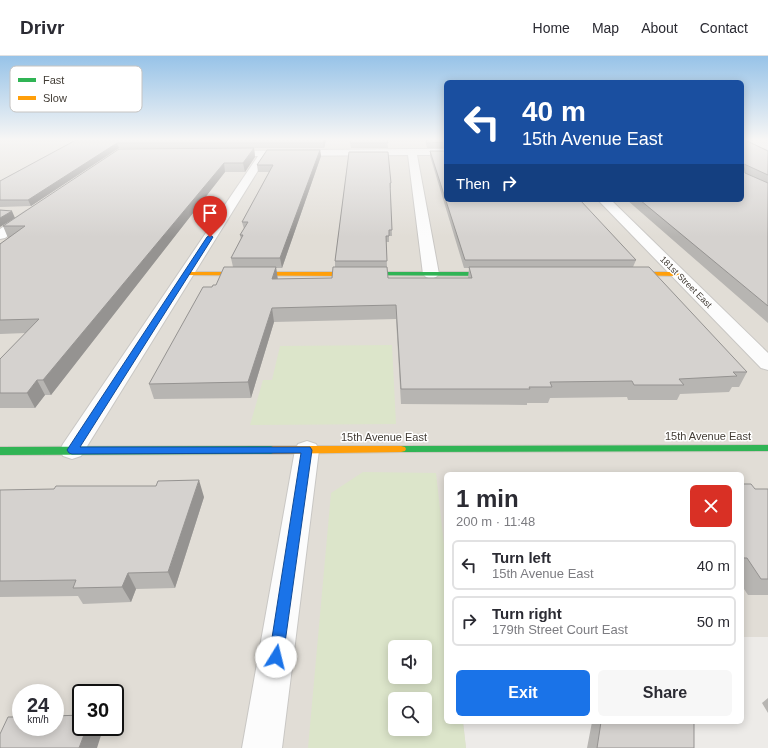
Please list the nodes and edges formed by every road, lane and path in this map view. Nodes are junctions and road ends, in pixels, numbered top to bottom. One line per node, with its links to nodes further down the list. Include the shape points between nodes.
1 (252, 172): 6 (street)
2 (415, 172): 7 (street)
3 (606, 202): 10 (street, 181st Street East)
4 (12, 212): 5 (street, via 36,211)
5 (0, 235)
6 (186, 274): 7 (street); 13 (street)
7 (431, 274): 8 (street)
8 (510, 274)
9 (618, 274): 10 (street)
10 (678, 274): 11 (street, 181st Street East)
11 (768, 364)
12 (768, 448): 14 (street, 15th Avenue East)
13 (72, 450): 14 (street, 15th Avenue East); 15 (street, 15th Avenue East)
14 (307, 450): 16 (street)
15 (0, 451)
16 (262, 748)

